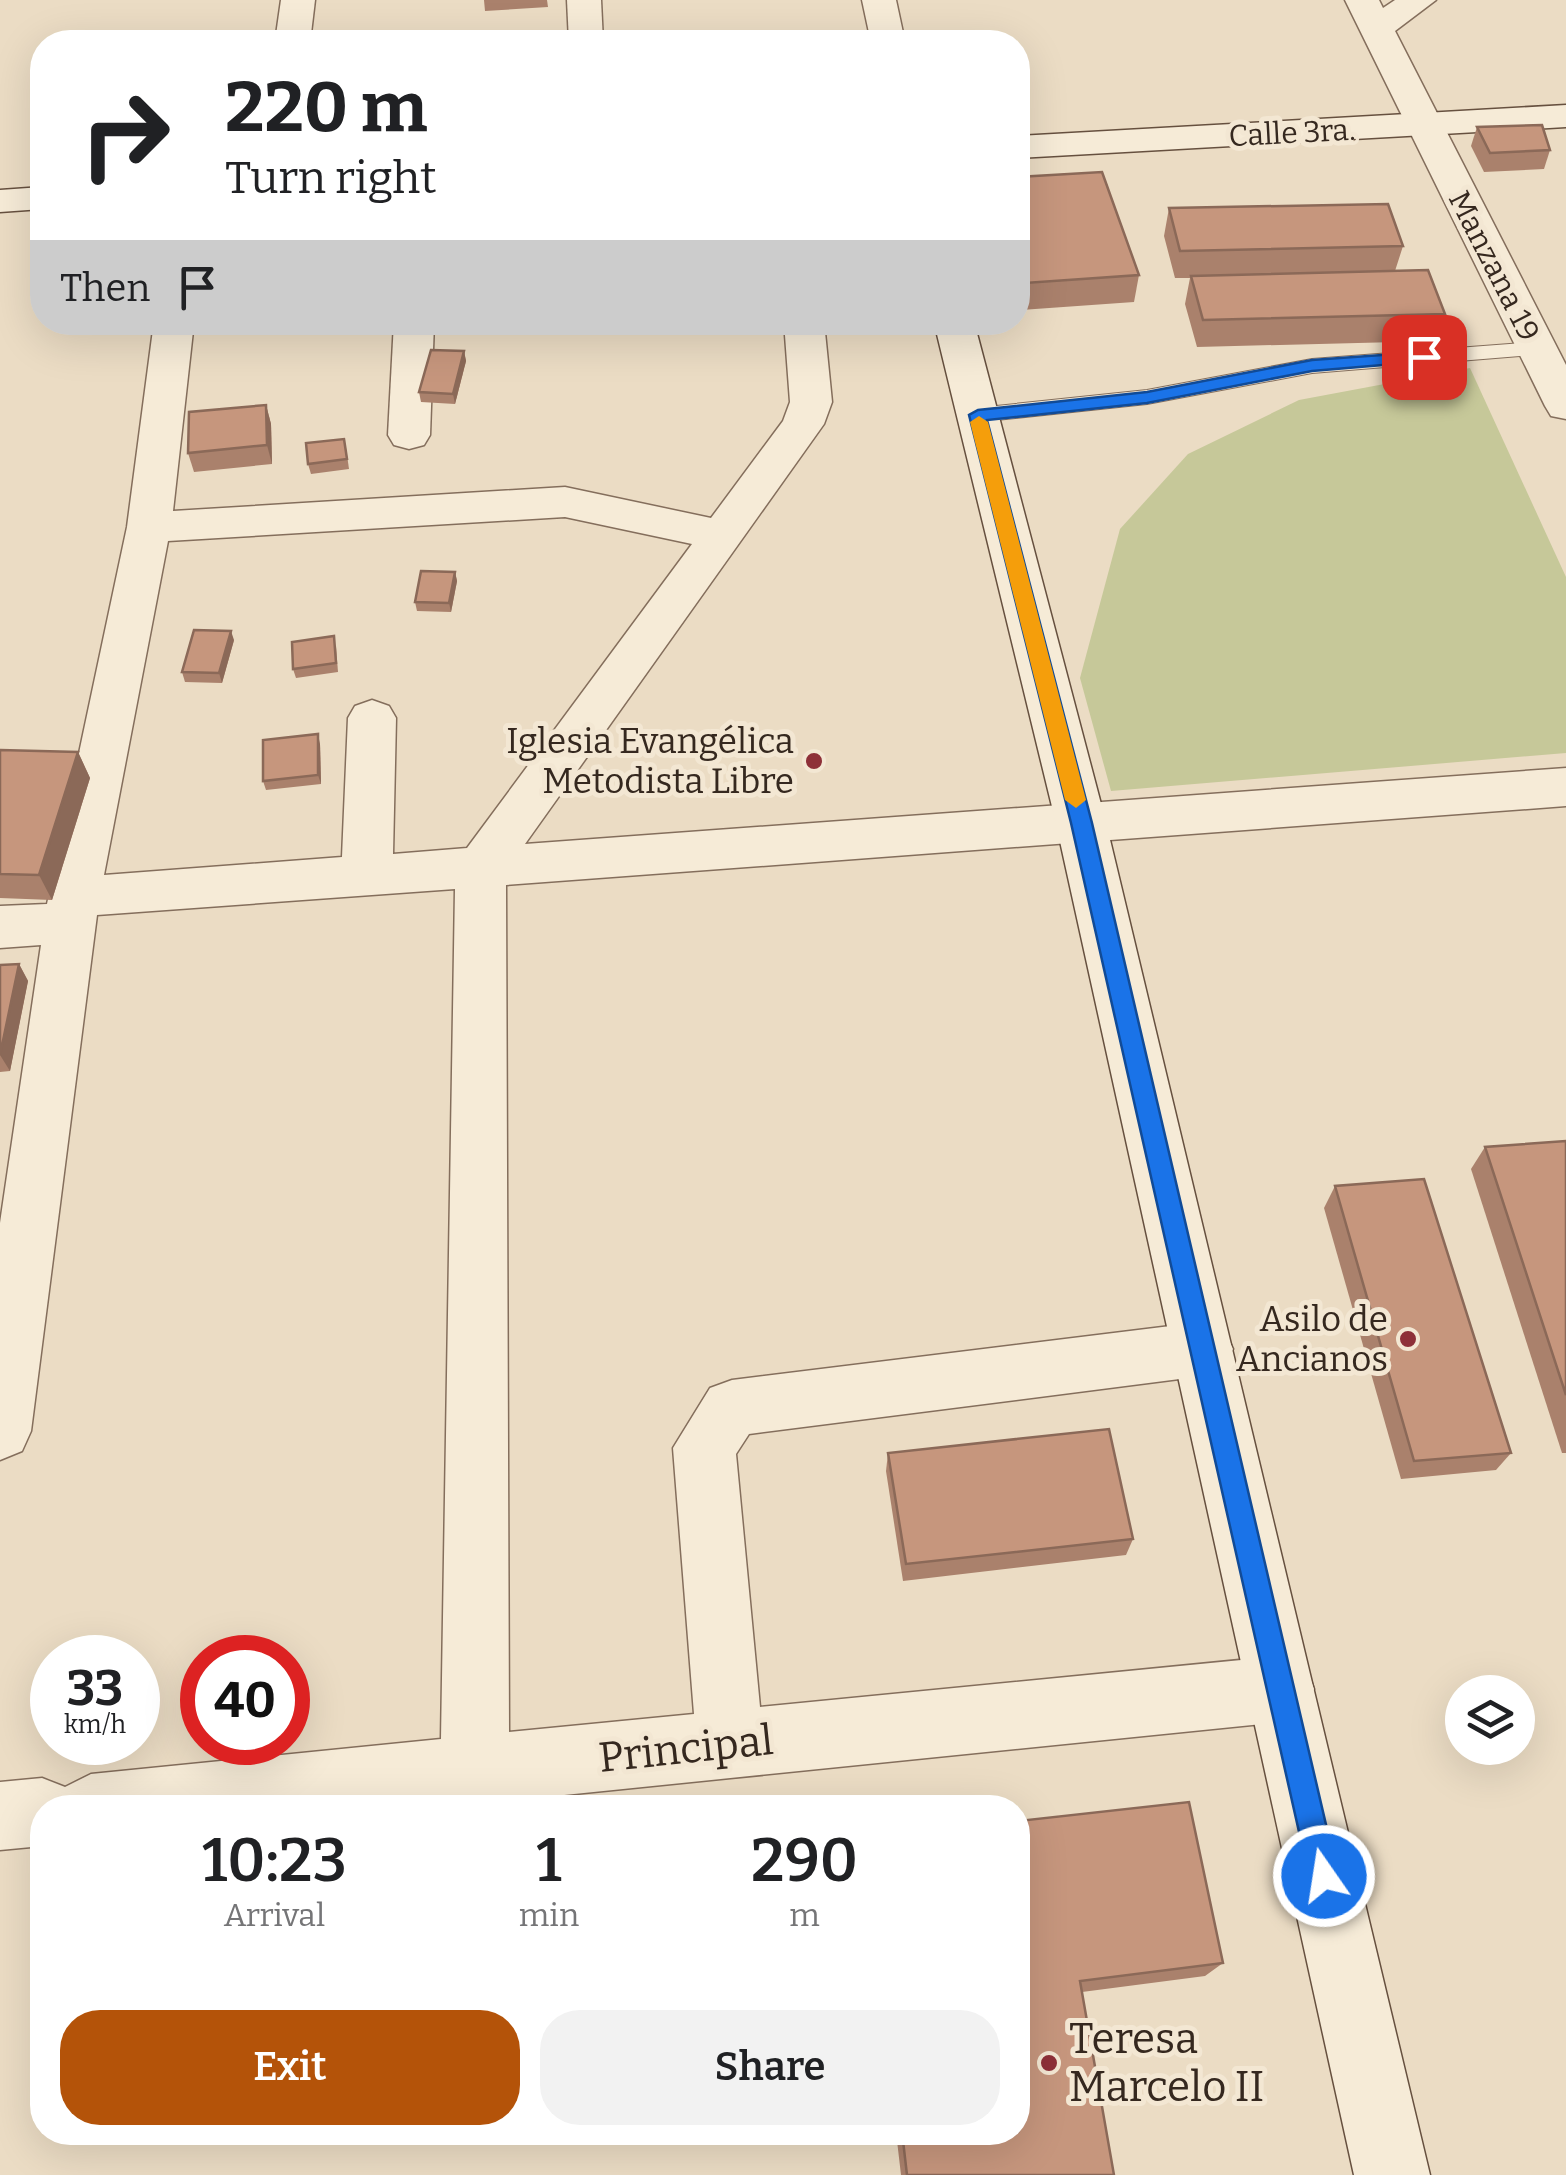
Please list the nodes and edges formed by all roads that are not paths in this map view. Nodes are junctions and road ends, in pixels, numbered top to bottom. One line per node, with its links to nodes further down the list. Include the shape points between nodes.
1 (298, 0): 6 (street)
2 (584, 0): 7 (street)
3 (880, 0): 8 (street)
4 (1420, 0): 5 (street)
5 (1369, 14): 10 (street, Manzana 19)
6 (294, 30)
7 (585, 30)
8 (886, 30)
9 (1566, 116): 10 (street, Calle 3ra.)
10 (1422, 126): 11 (street, Calle 3ra.); 18 (street, Manzana 19)
11 (1030, 146)
12 (30, 199): 13 (street)
13 (0, 201)
14 (172, 335): 22 (street)
15 (413, 335): 21 (street)
16 (805, 335): 23 (street, via 811,402 804,424)
17 (957, 335): 20 (street)
18 (1536, 348): 19 (street, Manzana 19); 20 (lane, via 1312,366 1147,397)
19 (1566, 406)
20 (978, 415): 26 (street)
21 (409, 434)
22 (150, 527): 23 (street, via 565,502); 29 (street)
23 (722, 535): 27 (street)
24 (372, 718): 28 (street)
25 (1566, 787): 26 (street)
26 (1082, 823): 27 (street); 31 (street)
27 (481, 867): 28 (street); 35 (street)
28 (367, 875): 29 (street)
29 (72, 910): 30 (street); 32 (street)
30 (0, 927)
31 (1203, 1349): 33 (street); 34 (street, via 732,1408 704,1448)
32 (0, 1430)
33 (1281, 1690): 34 (street, Principal); 39 (street)
34 (730, 1744): 35 (street, Principal)
35 (475, 1770): 36 (street, Principal)
36 (222, 1795)
37 (30, 1813): 38 (street)
38 (0, 1816)
39 (1392, 2175)

